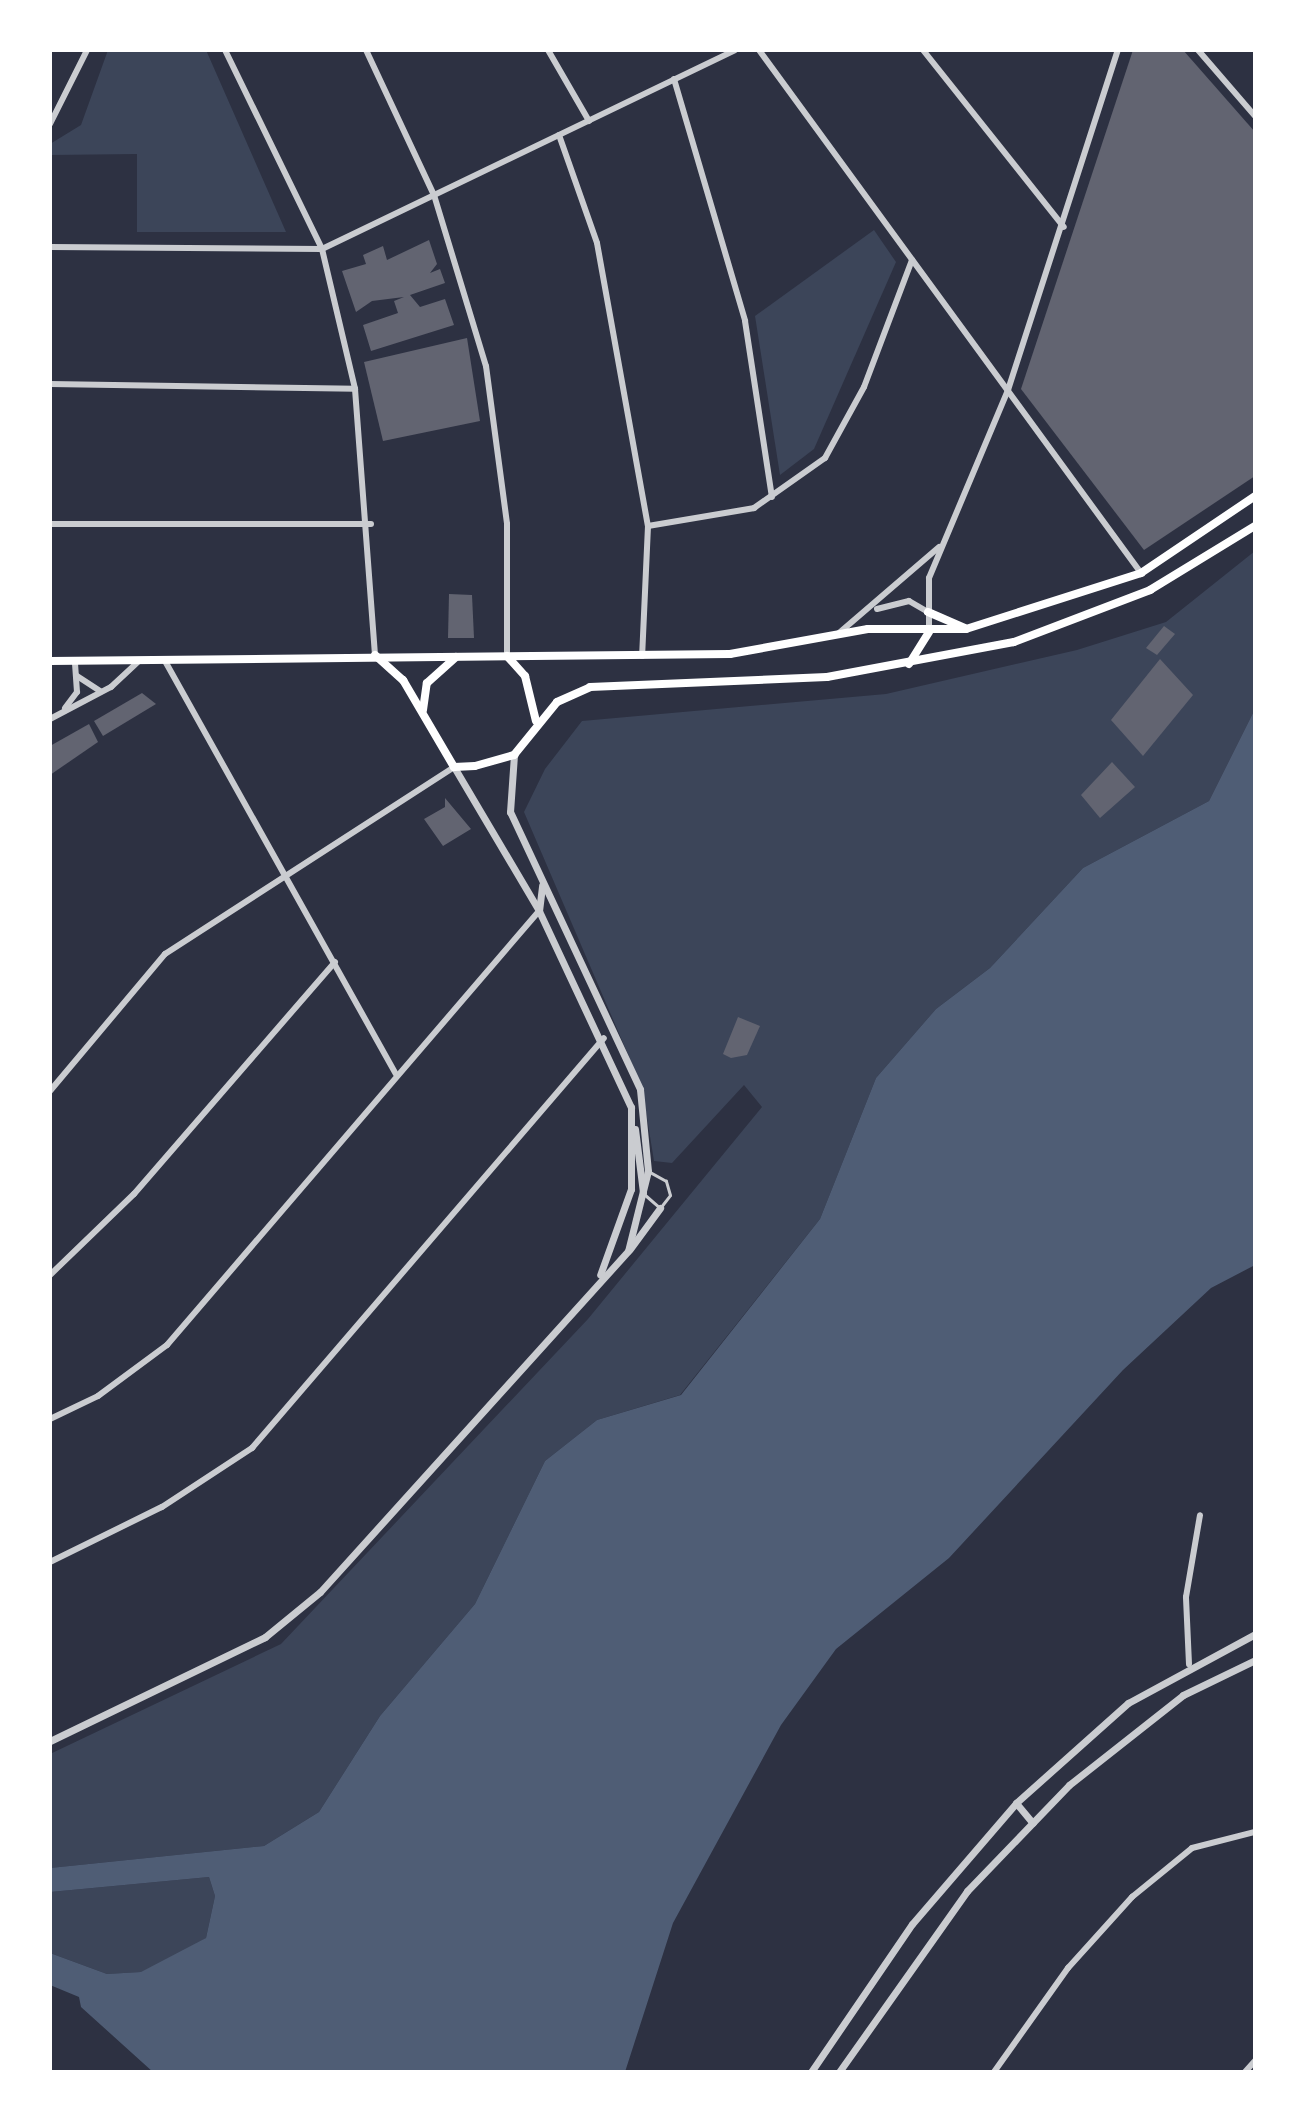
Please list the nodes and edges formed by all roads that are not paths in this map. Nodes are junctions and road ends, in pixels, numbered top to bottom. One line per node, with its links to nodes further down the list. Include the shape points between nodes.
1 (87, 50): 13 (street)
2 (225, 50): 18 (street)
3 (366, 50): 15 (street)
4 (548, 50): 12 (street)
5 (735, 50): 10 (street)
6 (759, 50): 19 (street)
7 (923, 50): 16 (street)
8 (1198, 50): 11 (street)
9 (1115, 52): 16 (street)
10 (674, 79): 12 (street); 24 (street, via 745,321)
11 (1255, 116)
12 (589, 121): 14 (street)
13 (50, 124)
14 (559, 135): 15 (street); 27 (street, via 597,243)
15 (434, 195): 18 (street); 37 (street, via 486,366 507,524)
16 (1064, 227): 22 (street)
17 (50, 247): 18 (street)
18 (322, 249): 21 (street)
19 (912, 260): 22 (street); 24 (street, via 864,387 825,458)
20 (50, 384): 21 (street)
21 (355, 389): 26 (street)
22 (1008, 390): 29 (street); 30 (street)
23 (1255, 496): 30 (main road)
24 (772, 497): 27 (street, via 754,508)
25 (50, 524): 26 (street)
26 (371, 524): 36 (street)
27 (648, 526): 38 (street)
28 (1255, 526): 44 (main road, via 1150,590 1014,642)
29 (941, 544): 31 (street); 32 (street, via 929,578)
30 (1141, 573): 33 (main road)
31 (872, 611): 32 (street, via 909,601); 35 (street)
32 (928, 612): 33 (main road); 34 (street)
33 (966, 629): 34 (main road)
34 (929, 632): 35 (main road); 44 (main road)
35 (838, 634): 38 (main road, via 730,654)
36 (375, 655): 39 (main road); 43 (main road); 48 (main road, via 403,680)
37 (507, 656): 38 (main road); 39 (main road); 50 (main road, via 525,676)
38 (642, 656)
39 (456, 657): 48 (main road, via 427,683)
40 (50, 661): 41 (main road)
41 (75, 661): 42 (main road); 45 (street)
42 (139, 661): 43 (main road); 46 (street)
43 (165, 661): 53 (street)
44 (908, 664): 50 (main road, via 827,677 590,687)
45 (77, 676): 46 (street); 47 (street)
46 (101, 692): 47 (street)
47 (63, 711): 49 (street)
48 (424, 714): 52 (main road)
49 (50, 719)
50 (536, 721): 51 (main road)
51 (514, 755): 52 (main road); 54 (street, via 510,812)
52 (454, 767): 53 (street); 55 (street)
53 (286, 872): 56 (street); 60 (street, via 165,954)
54 (539, 873): 55 (street); 59 (street)
55 (539, 911): 57 (street); 58 (street)
56 (335, 962): 58 (street); 66 (street, via 134,1194)
57 (604, 1038): 59 (street, via 618,1046); 61 (street); 70 (street, via 252,1448 173,1500)
58 (396, 1074): 68 (street, via 167,1345 98,1396)
59 (640, 1089): 62 (street)
60 (50, 1091)
61 (634, 1127): 63 (street); 67 (street, via 623,1228)
62 (648, 1171): 63 (street); 64 (lane, via 671,1188)
63 (645, 1195): 64 (lane); 65 (street)
64 (660, 1208): 65 (street)
65 (628, 1251): 67 (street)
66 (50, 1275)
67 (597, 1281): 74 (street, via 320,1592 265,1637)
68 (50, 1419)
69 (1200, 1515): 73 (street, via 1186,1597)
70 (50, 1562)
71 (1255, 1634): 73 (street)
72 (1255, 1660): 76 (street, via 1141,1724)
73 (1189, 1664): 75 (street, via 1128,1703)
74 (50, 1741)
75 (1016, 1803): 76 (street); 79 (street, via 912,1924)
76 (1033, 1823): 80 (street, via 967,1891)
77 (1255, 1832): 81 (street, via 1192,1848 1132,1897 1068,1968)
78 (1255, 2061): 82 (street)
79 (811, 2072)
80 (839, 2072)
81 (994, 2072)
82 (1245, 2072)

